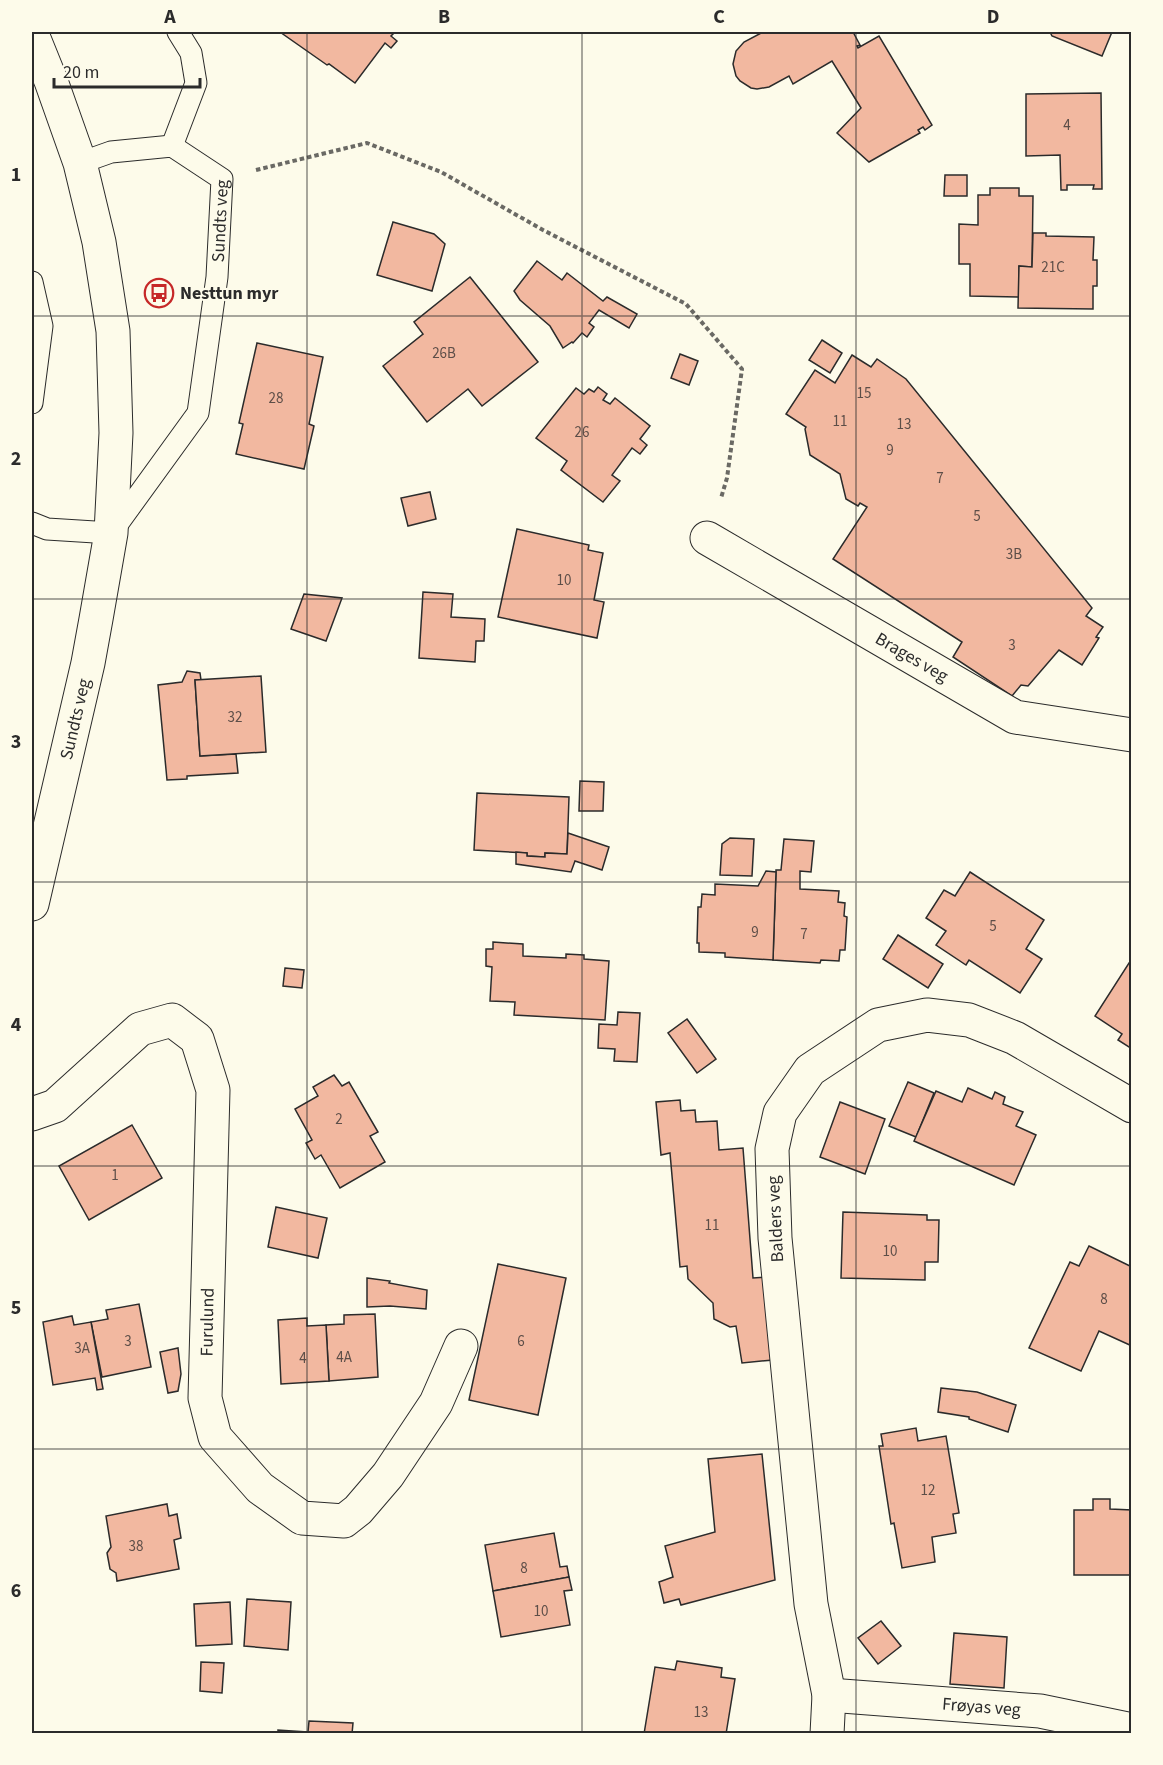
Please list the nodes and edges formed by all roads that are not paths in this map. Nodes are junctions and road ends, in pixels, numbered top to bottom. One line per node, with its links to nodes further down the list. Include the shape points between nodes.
1 (32, 34): 4 (street, Sundts veg)
2 (185, 34): 3 (lane, via 196,84)
3 (172, 146): 4 (lane, via 111,152); 8 (lane, Sundts veg, via 222,179 217,277 198,412)
4 (80, 163): 8 (street, Sundts veg, via 99,242 113,332 116,433)
5 (32, 282): 6 (lane, via 42,326)
6 (32, 403)
7 (32, 523): 8 (lane, via 47,529)
8 (111, 533): 11 (street, Sundts veg, via 88,663)
9 (706, 538): 10 (street, Brages veg, via 1015,717)
10 (1131, 735)
11 (32, 904)
12 (1131, 1106): 15 (street, Balders veg, via 1015,1038 969,1020 927,1015 878,1025 810,1070 780,1113 772,1149 775,1238 811,1604)
13 (32, 1114): 14 (street, Furulund, via 56,1106 140,1029 172,1020 197,1039 213,1090 205,1398 215,1437 260,1488 302,1518 344,1521 358,1510 388,1475 436,1403)
14 (461, 1346)
15 (829, 1695): 16 (street, Frøyas veg, via 1040,1711); 17 (street, Balders veg)
16 (1131, 1730)
17 (827, 1734)

